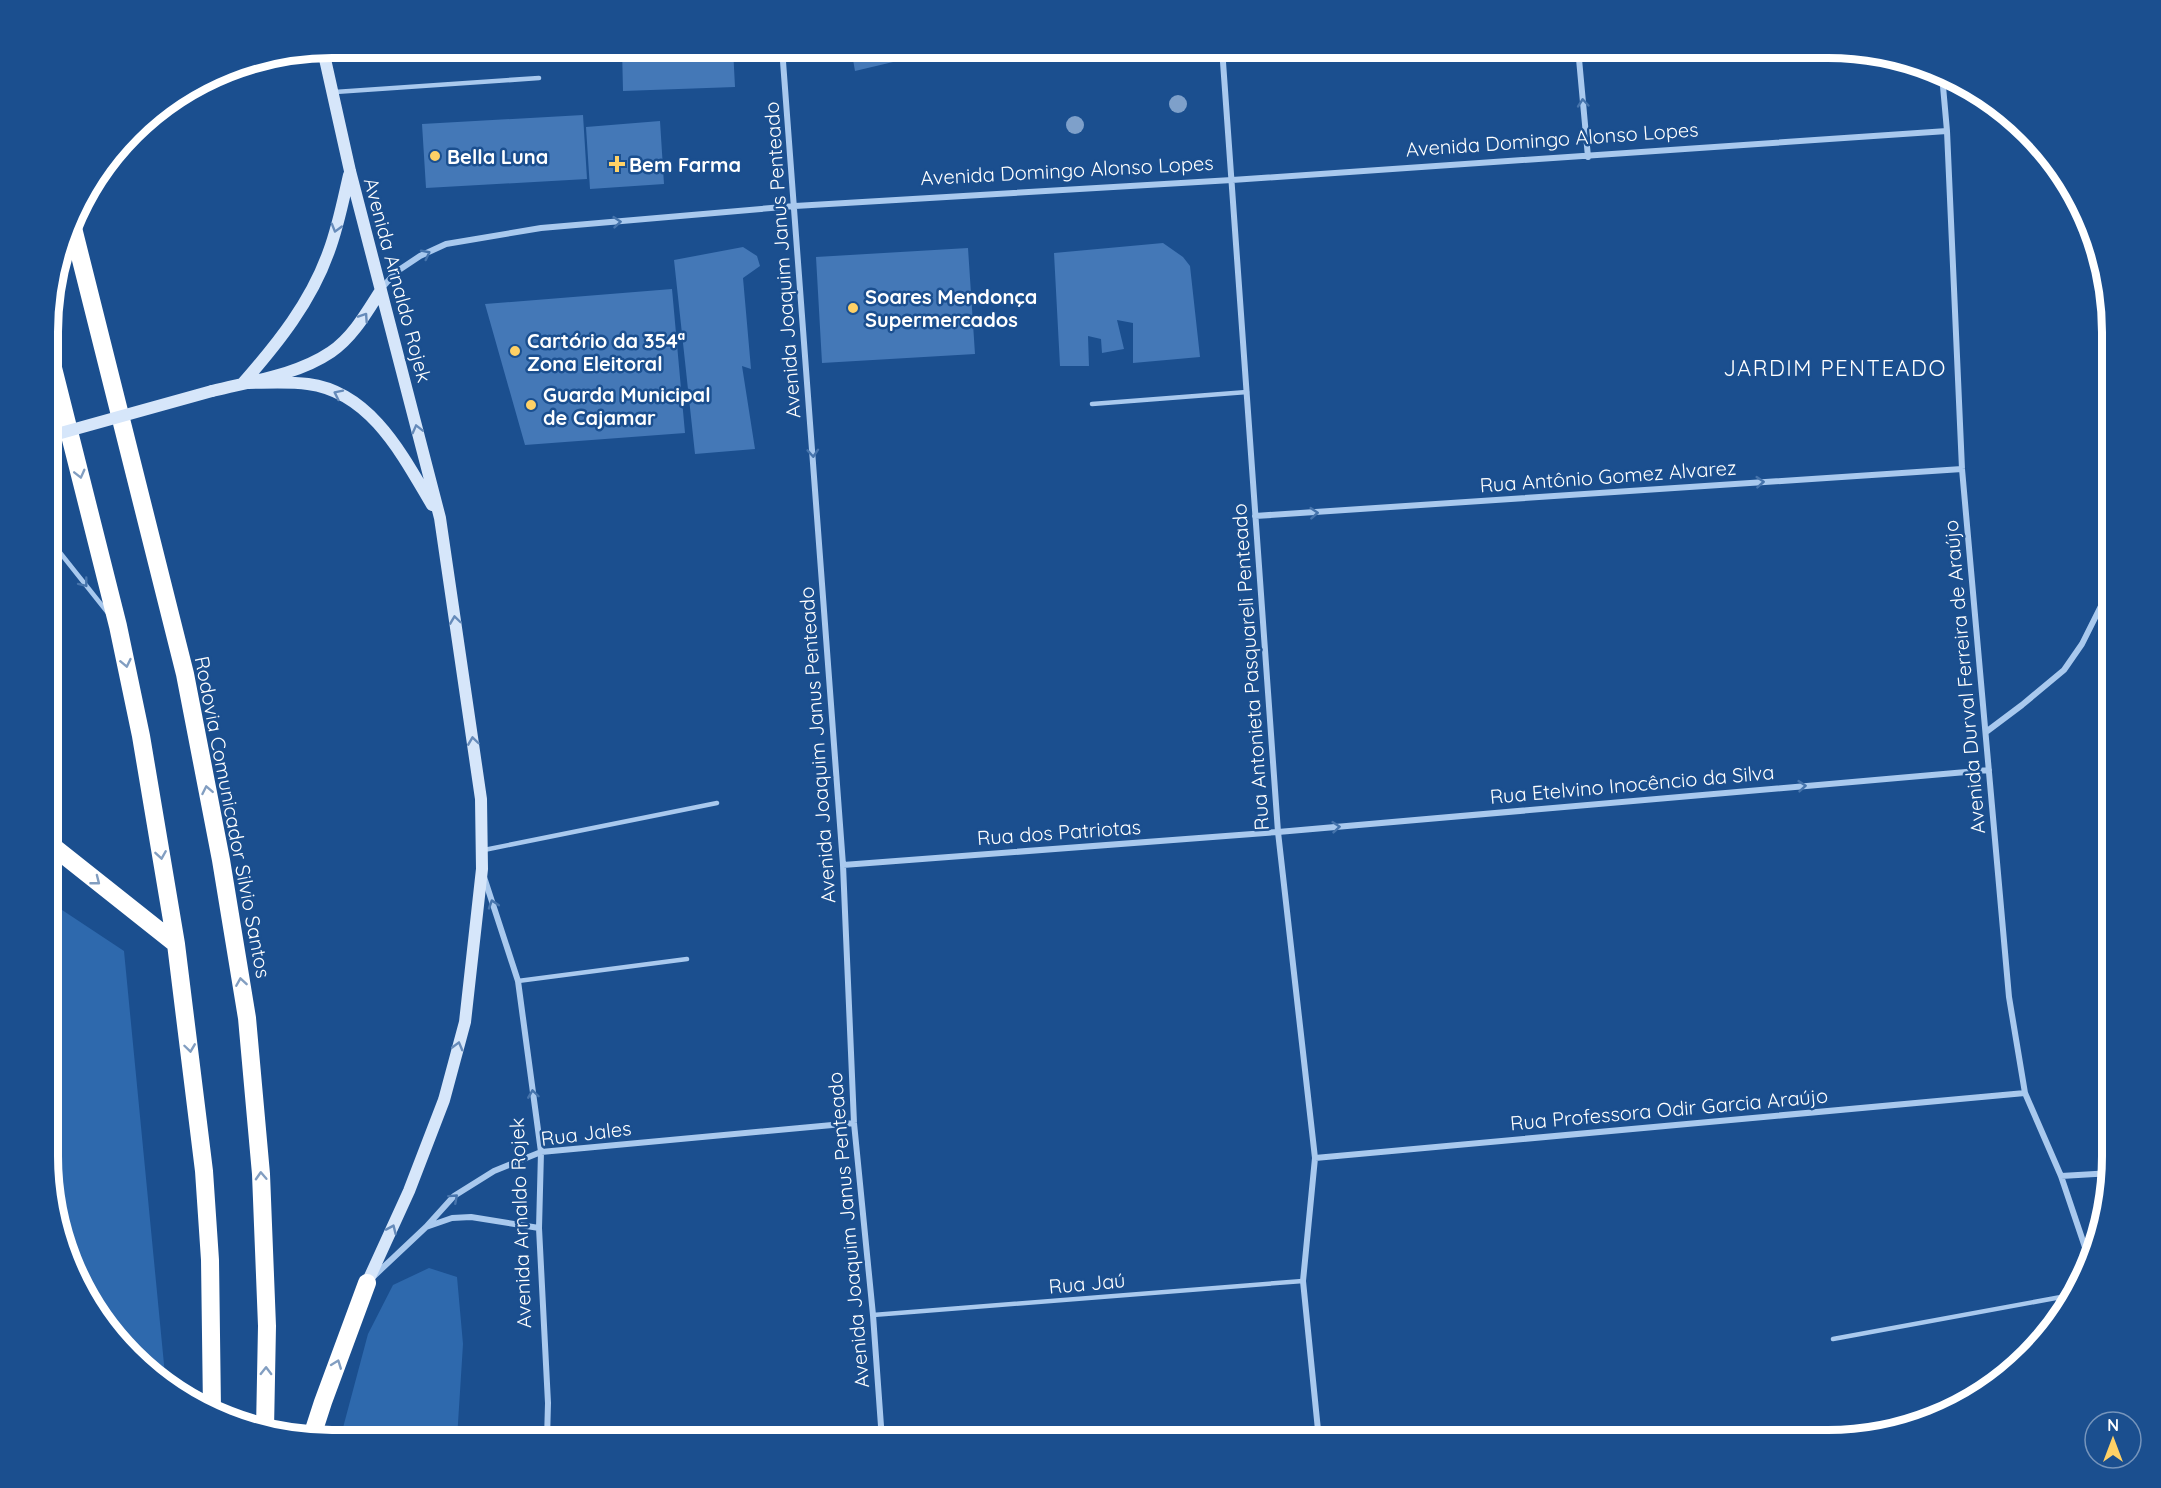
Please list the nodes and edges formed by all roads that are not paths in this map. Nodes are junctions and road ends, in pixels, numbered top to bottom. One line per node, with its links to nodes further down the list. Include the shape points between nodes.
1 (325, 58): 7 (street, Avenida Arnaldo Rojek)
2 (783, 58): 12 (street, Avenida Joaquim Janus Penteado)
3 (1223, 58): 11 (street, Rua Antonieta Pasquareli Penteado)
4 (1579, 58): 9 (street, one-way to 4)
5 (538, 78): 7 (lane)
6 (1943, 84): 8 (street, Avenida Durval Ferreira de Araújo)
7 (333, 92): 10 (street, Avenida Arnaldo Rojek)
8 (1947, 131): 9 (street, Avenida Domingo Alonso Lopes); 20 (street, Avenida Durval Ferreira de Araújo)
9 (1588, 157): 11 (street, Avenida Domingo Alonso Lopes)
10 (350, 171): 14 (street, Avenida Arnaldo Rojek); 15 (street, one-way to 15, via 332,244 308,298 277,344)
11 (1232, 180): 12 (street, Avenida Domingo Alonso Lopes); 17 (street, Rua Antonieta Pasquareli Penteado)
12 (795, 206): 14 (street, Avenida Domingo Alonso Lopes, one-way to 12, via 396,272 446,244 541,228); 32 (street, Avenida Joaquim Janus Penteado, one-way to 32)
13 (75, 238): 52 (highway, Rodovia Comunicador Silvio Santos, one-way to 13, via 267,1326 261,1174 245,1007 184,674)
14 (381, 290): 15 (street, Avenida Domingo Alonso Lopes, one-way to 14, via 309,364 333,351 362,321); 22 (street, Avenida Arnaldo Rojek, one-way to 14)
15 (243, 383): 19 (street, bridge); 22 (street, Avenida Arnaldo Rojek, one-way to 15, via 394,444 357,404 308,384)
16 (58, 388): 25 (highway, one-way to 25)
17 (1247, 392): 18 (lane); 21 (street, Rua Antonieta Pasquareli Penteado)
18 (1092, 404)
19 (58, 434)
20 (1962, 469): 21 (street, Rua Antônio Gomez Alvarez, one-way to 20); 26 (street, Avenida Durval Ferreira de Araújo)
21 (1256, 516): 29 (street, Rua Antonieta Pasquareli Penteado)
22 (440, 518): 31 (street, Avenida Arnaldo Rojek, one-way to 22, via 481,799)
23 (58, 550): 25 (lane, one-way to 25)
24 (2102, 604): 26 (street, via 2064,670)
25 (118, 626): 34 (highway, one-way to 34)
26 (1986, 732): 27 (street, Avenida Durval Ferreira de Araújo)
27 (1989, 770): 29 (street, Rua Etelvino Inocêncio da Silva, one-way to 27); 37 (street, Avenida Durval Ferreira de Araújo, via 2009,997)
28 (717, 803): 31 (lane)
29 (1278, 832): 32 (street, Rua dos Patriotas); 40 (street, Rua Antonieta Pasquareli Penteado)
30 (58, 850): 34 (highway, one-way to 34)
31 (482, 850): 33 (street, Avenida Arnaldo Rojek)
32 (843, 865): 38 (street, Avenida Joaquim Janus Penteado)
33 (482, 869): 36 (street, Avenida Arnaldo Rojek, one-way to 33); 47 (street, Avenida Arnaldo Rojek, one-way to 33, via 409,1191 444,1100 465,1022)
34 (176, 944): 51 (highway, one-way to 51, via 204,1171)
35 (687, 959): 36 (lane)
36 (518, 981): 39 (street, Avenida Arnaldo Rojek, one-way to 36)
37 (2025, 1093): 40 (street, Rua Professora Odir Garcia Araújo); 42 (street, Avenida Durval Ferreira de Araújo)
38 (854, 1123): 39 (street, Rua Jales); 49 (street, Avenida Joaquim Janus Penteado)
39 (541, 1152): 43 (street, Rua Jales, one-way to 39, via 454,1196 474,1182); 44 (street, Avenida Arnaldo Rojek)
40 (1315, 1158): 46 (street, Rua Antonieta Pasquareli Penteado)
41 (2102, 1174): 42 (street)
42 (2061, 1176): 45 (street, Avenida Durval Ferreira de Araújo)
43 (426, 1227): 44 (street, via 452,1218 471,1217); 47 (street, Rua Jales)
44 (539, 1228): 54 (street, Avenida Arnaldo Rojek)
45 (2086, 1249)
46 (1304, 1281): 49 (lane, Rua Jaú); 56 (street, Rua Antonieta Pasquareli Penteado)
47 (367, 1283): 53 (highway, one-way to 47)
48 (2063, 1297): 50 (lane)
49 (873, 1315): 55 (street, Avenida Joaquim Janus Penteado)
50 (1833, 1340)
51 (212, 1401)
52 (265, 1421)
53 (314, 1429)
54 (548, 1430)
55 (881, 1430)
56 (1318, 1430)

